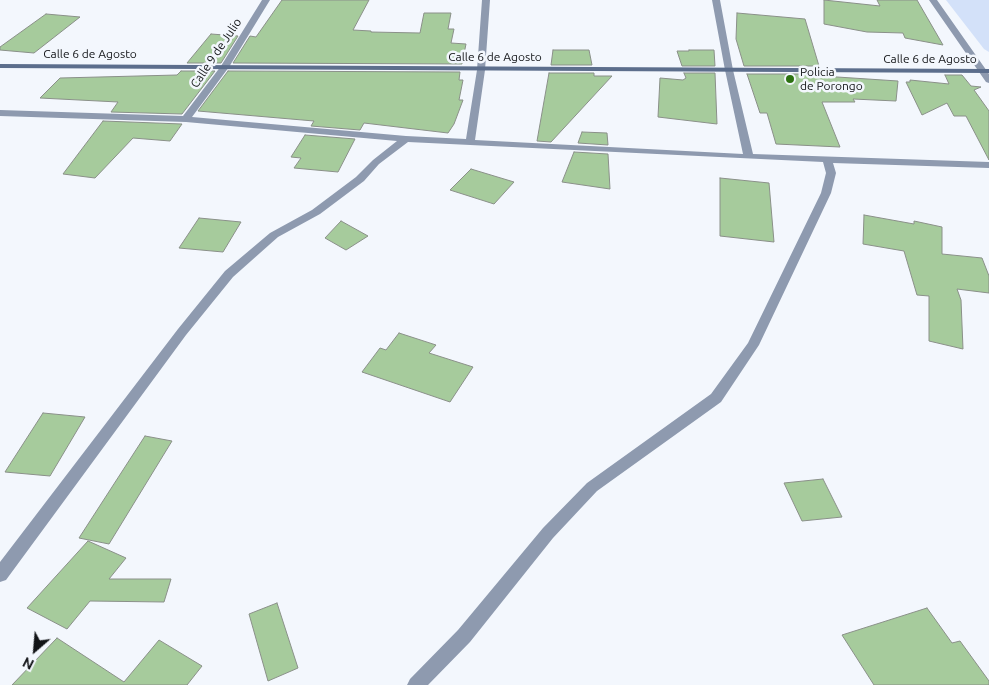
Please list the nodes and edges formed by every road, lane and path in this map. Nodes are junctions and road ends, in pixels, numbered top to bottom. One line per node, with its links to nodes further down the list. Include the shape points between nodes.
1 (266, 0): 6 (street, Calle 9 de Julio)
2 (486, 0): 7 (street)
3 (716, 0): 8 (street)
4 (933, 0): 9 (street)
5 (0, 66): 6 (main road, Calle 6 de Agosto)
6 (225, 67): 7 (main road, Calle 6 de Agosto); 12 (street, Calle 9 de Julio)
7 (481, 70): 8 (main road, Calle 6 de Agosto); 14 (street)
8 (729, 70): 9 (main road, Calle 6 de Agosto); 15 (street)
9 (986, 71): 10 (street)
10 (989, 80)
11 (0, 112): 12 (street)
12 (186, 119): 13 (street)
13 (406, 139): 14 (street); 18 (street, via 316,212 274,235 230,274 182,332)
14 (470, 142): 15 (street)
15 (749, 157): 16 (street)
16 (828, 161): 17 (street); 19 (street, via 831,173 826,194 753,345 716,398 592,487 548,533 464,636)
17 (989, 165)
18 (0, 575)
19 (416, 685)

